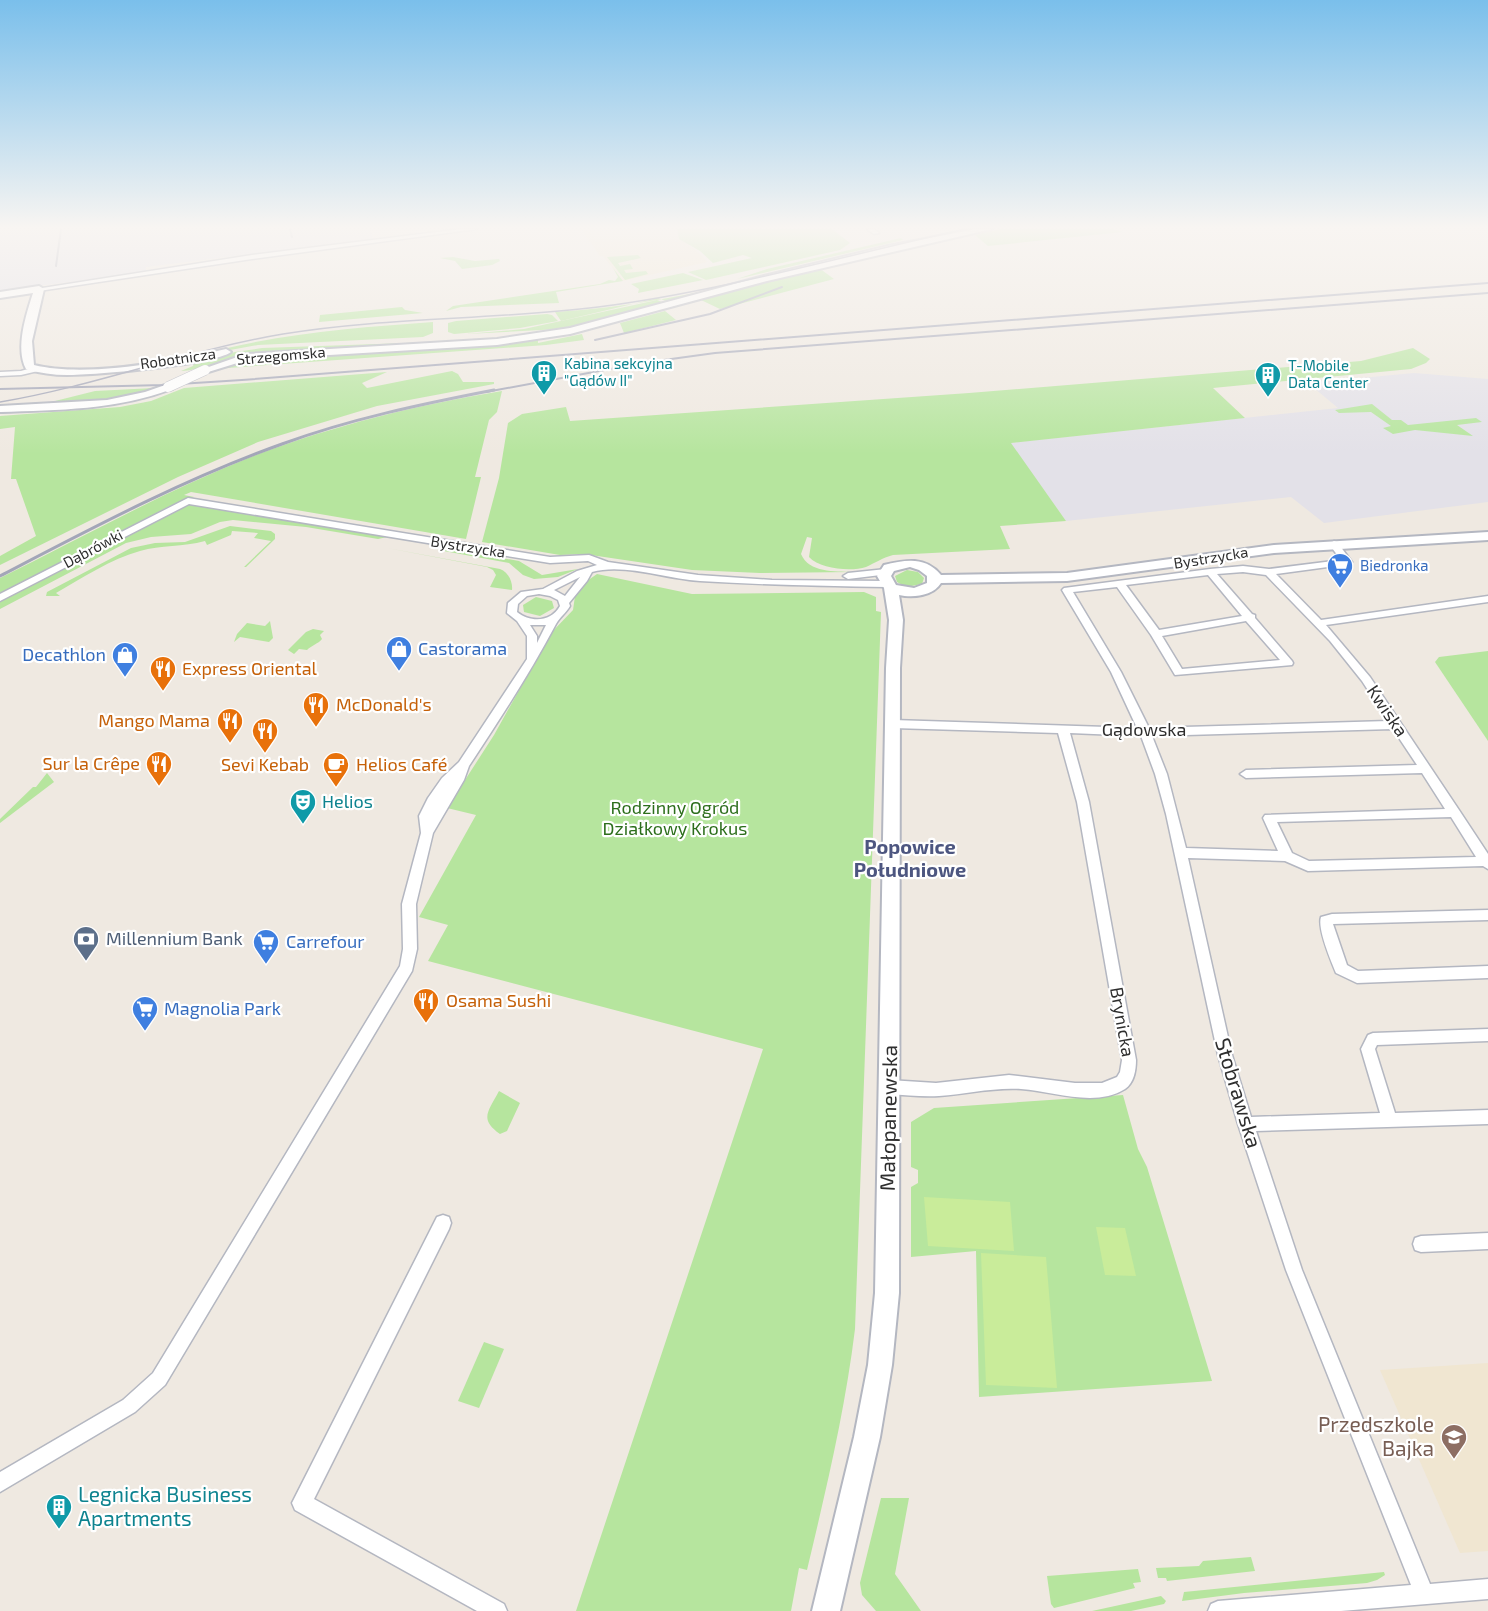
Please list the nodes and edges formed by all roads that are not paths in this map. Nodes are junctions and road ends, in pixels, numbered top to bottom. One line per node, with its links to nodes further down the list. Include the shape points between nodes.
1 (34, 304): 4 (street, via 26,359)
2 (672, 304): 3 (street, Strzegomska, via 601,324)
3 (536, 336): 4 (street, Robotnicza, via 260,347 167,363 74,371); 6 (street, Strzegomska, bridge, via 497,342 257,356 228,361 143,397)
4 (35, 369): 5 (street, Robotnicza)
5 (0, 374)
6 (0, 409)
7 (188, 501): 10 (street, Bystrzycka, via 550,560 589,558); 19 (street, Dąbrówki)
8 (1488, 536): 9 (street, Bystrzycka)
9 (1334, 544): 13 (street, via 1347,561); 14 (street, Bystrzycka, via 1067,577)
10 (606, 565): 11 (street); 15 (street, Bystrzycka, via 698,578 772,583)
11 (588, 570): 17 (street); 21 (street)
12 (1210, 572): 13 (street); 16 (street); 22 (street)
13 (1269, 572): 26 (street, Kwiska)
14 (935, 579): 15 (street, via 918,565 902,564); 18 (street, via 930,588)
15 (888, 581): 18 (street, via 903,592); 24 (street, Małopanewska)
16 (1120, 584): 27 (street); 32 (street, Stobrawska, via 1067,590 1116,672)
17 (546, 591): 21 (street); 25 (street, via 524,594 513,603 512,613)
18 (918, 592): 24 (street)
19 (0, 598)
20 (1488, 599): 26 (street)
21 (565, 602): 23 (street, via 562,612)
22 (1251, 617): 27 (street); 27 (street, via 1288,663 1179,673)
23 (554, 618): 25 (street, via 538,623); 28 (street)
24 (896, 620): 29 (street, Małopanewska)
25 (522, 621): 28 (street, via 532,636)
26 (1319, 623): 30 (street, Kwiska, via 1366,679)
27 (1156, 634)
28 (531, 659): 49 (street, via 463,765 427,833 409,904 407,967 159,1379 129,1406)
29 (892, 723): 31 (street, Gądowska); 42 (street, Małopanewska)
30 (1396, 725): 32 (street, Gądowska); 33 (street, Kwiska)
31 (1063, 729): 32 (street, Gądowska); 42 (street, Brynicka, via 1083,802 1129,1072 1117,1086 1102,1089 1065,1090 1011,1082 927,1090)
32 (1145, 732): 36 (street, Stobrawska, via 1161,774)
33 (1426, 769): 34 (street); 35 (street, Kwiska)
34 (1246, 774)
35 (1455, 813): 37 (street, via 1269,818); 38 (street, Kwiska)
36 (1181, 853): 37 (street); 45 (street, Stobrawska, via 1225,1055)
37 (1287, 856): 38 (street, via 1308,866)
38 (1487, 862)
39 (1488, 915): 40 (street, via 1326,921 1341,969 1357,977)
40 (1488, 972)
41 (1488, 1035): 44 (street, via 1373,1039 1368,1049)
42 (889, 1088): 53 (street, Małopanewska, via 887,1293 880,1365 866,1444)
43 (1488, 1117): 44 (street)
44 (1390, 1120): 45 (street)
45 (1246, 1124): 51 (street, Stobrawska, via 1294,1270)
46 (443, 1223): 52 (street, via 302,1503)
47 (1488, 1241): 48 (street)
48 (1421, 1244)
49 (0, 1483)
50 (1488, 1589): 51 (street)
51 (1424, 1594): 54 (street)
52 (497, 1611)
53 (826, 1611)
54 (1218, 1611)

